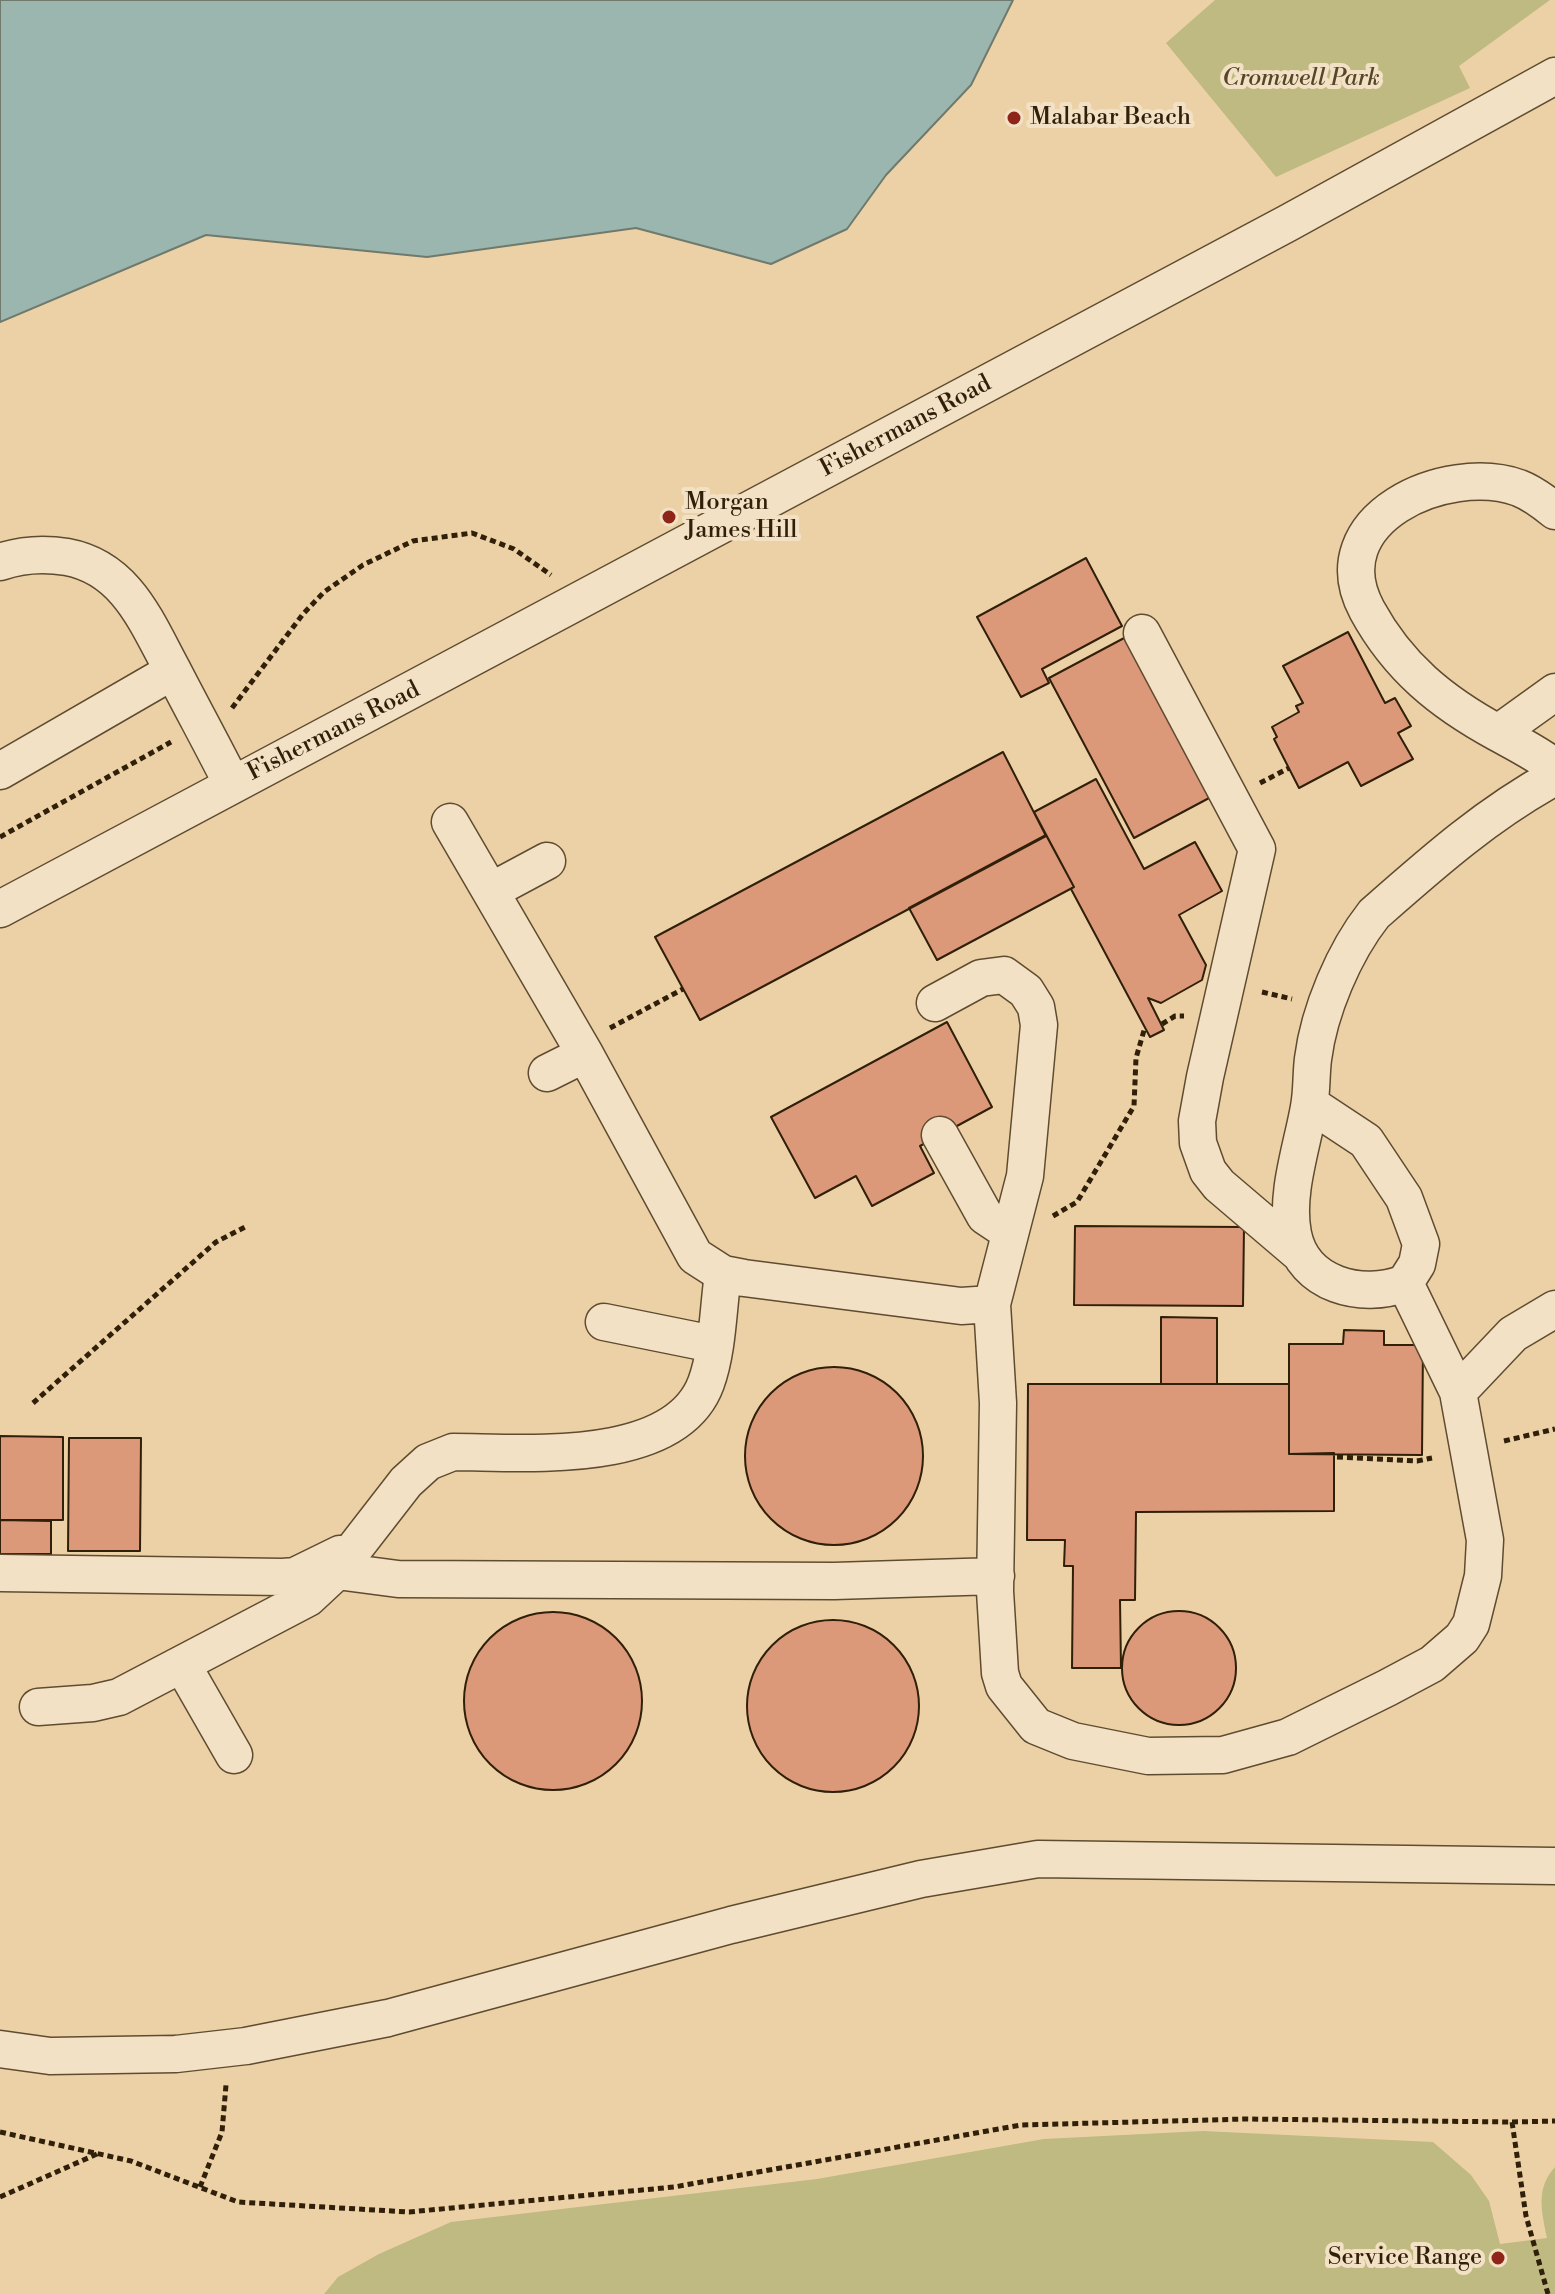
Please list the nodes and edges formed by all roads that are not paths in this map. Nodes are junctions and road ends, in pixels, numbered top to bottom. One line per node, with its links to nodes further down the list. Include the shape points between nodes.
1 (1555, 76): 11 (street, Fishermans Road)
2 (1555, 511): 7 (street, via 1510,485 1434,487 1405,500 1375,524 1358,554 1362,599 1407,671)
3 (0, 562): 5 (street, via 28,554 52,555 92,564 111,575 137,605)
4 (1142, 633): 22 (street, via 1257,849 1205,1077 1198,1143 1219,1185)
5 (173, 671): 9 (street); 11 (street)
6 (1555, 692): 7 (street)
7 (1498, 733): 8 (street, via 1528,746)
8 (1555, 767)
9 (0, 771)
10 (1555, 777): 19 (street, via 1475,827 1362,930 1322,1024 1313,1056)
11 (232, 784): 15 (street, Fishermans Road)
12 (450, 822): 14 (street)
13 (547, 861): 14 (street)
14 (491, 891): 17 (street)
15 (0, 909)
16 (935, 1003): 21 (street, via 981,978 1004,975 1026,991 1039,1016 1025,1176)
17 (585, 1054): 18 (street); 23 (street, via 690,1248)
18 (547, 1073)
19 (1310, 1104): 22 (street, via 1291,1218); 24 (street, via 1366,1141 1404,1198 1421,1244)
20 (940, 1135): 21 (street, via 985,1216)
21 (1009, 1232): 25 (street)
22 (1300, 1254): 24 (street, via 1334,1286 1371,1290)
23 (723, 1274): 25 (street, via 961,1306); 28 (street)
24 (1405, 1283): 29 (street)
25 (992, 1304): 33 (street, via 998,1403)
26 (1555, 1309): 29 (street, via 1513,1334)
27 (604, 1322): 28 (street)
28 (713, 1344): 30 (street, via 705,1386 654,1434 621,1447 441,1456 406,1482)
29 (1458, 1392): 33 (street, via 1485,1540 1471,1624 1432,1664 1288,1737 1223,1755 1162,1757 1046,1732 1020,1710 1004,1686)
30 (359, 1543): 31 (street); 32 (street, via 295,1576)
31 (337, 1571): 33 (street, via 398,1579 834,1581); 34 (street, via 308,1598)
32 (0, 1573)
33 (996, 1576)
34 (183, 1666): 35 (street, via 102,1702); 36 (street)
35 (38, 1707)
36 (234, 1755)
37 (1555, 1866): 38 (street, via 1038,1859 921,1879 731,1925 388,2018 225,2048 50,2056)
38 (0, 2049)

